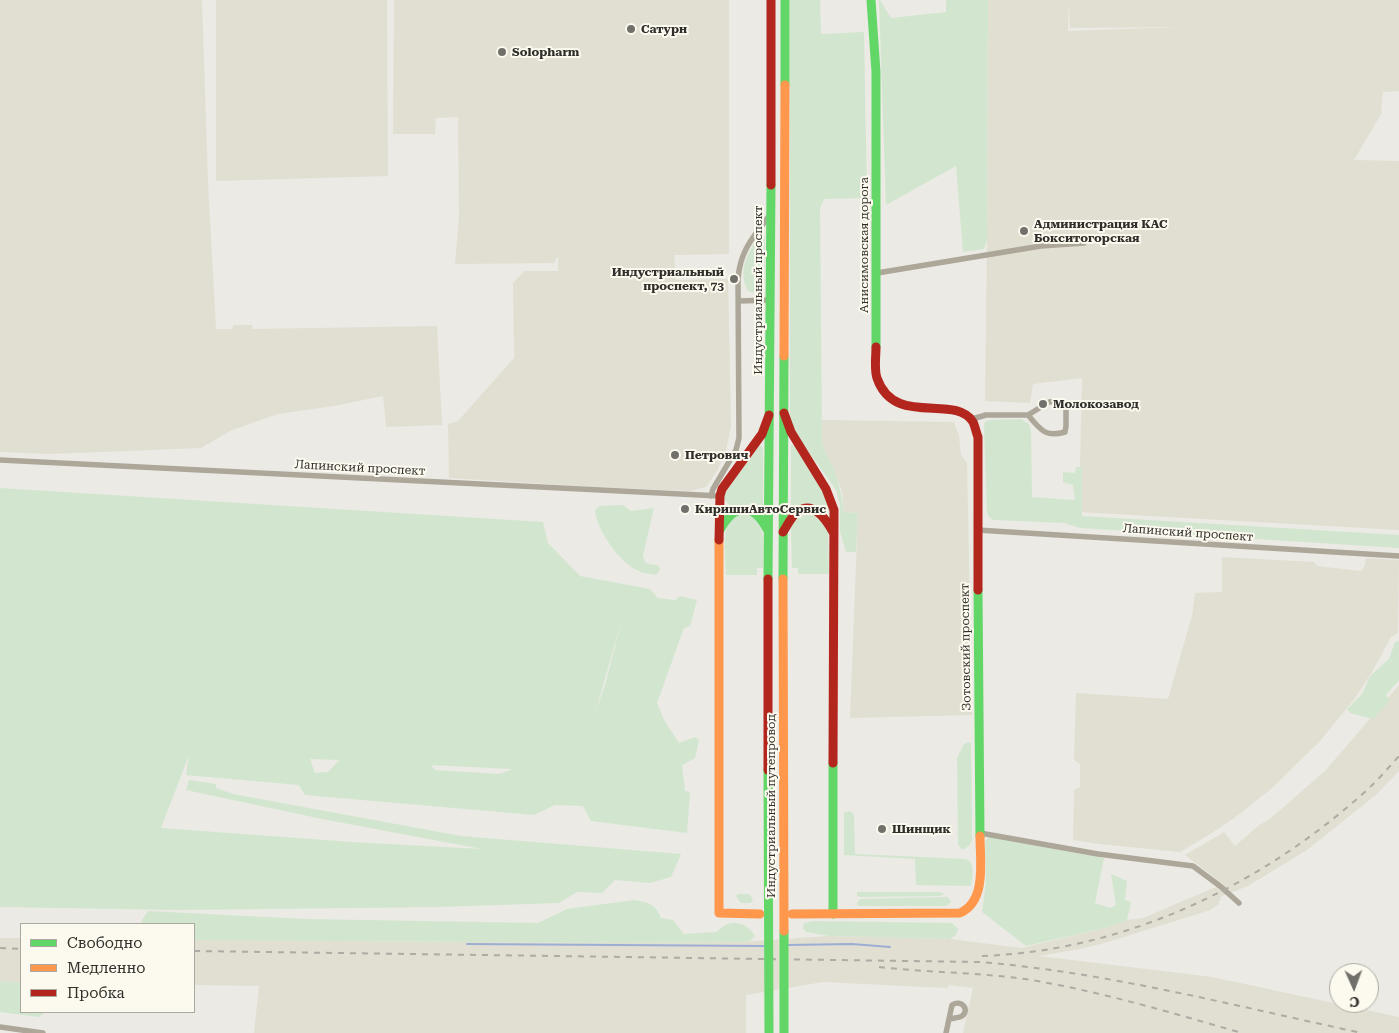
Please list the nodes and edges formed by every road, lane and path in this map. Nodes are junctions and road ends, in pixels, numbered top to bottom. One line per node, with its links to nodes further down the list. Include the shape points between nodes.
1 (771, 0): 4 (street, Индустриальный проспект)
2 (785, 0): 10 (street)
3 (871, 0): 6 (street, Анисимовская дорога, via 876,72)
4 (770, 214): 7 (street, Индустриальный проспект); 8 (street, via 741,259)
5 (1084, 243): 6 (street, via 1041,246)
6 (876, 274): 12 (street, Анисимовская дорога, via 876,377 883,394 896,404 958,411)
7 (770, 300): 8 (street); 9 (street, Индустриальный проспект)
8 (739, 301): 14 (street, via 738,438 736,450 713,489)
9 (770, 412): 14 (street, via 762,434); 18 (street, Индустриальный проспект)
10 (784, 413): 17 (street); 19 (street, via 791,431 831,496)
11 (1028, 415): 11 (street, via 1046,433 1054,436 1065,432 1066,408 1057,401 1049,402); 12 (street, via 986,415)
12 (972, 419): 15 (street, Зотовский проспект, via 978,437)
13 (0, 460): 14 (street, Лапинский проспект)
14 (715, 496): 16 (street)
15 (977, 530): 20 (street, Лапинский проспект); 22 (street, Зотовский проспект)
16 (719, 532): 18 (street, via 727,517 742,509 758,515); 24 (street, via 719,913)
17 (783, 532): 19 (street, via 797,512 805,509 822,513); 31 (street, Индустриальный путепровод, bridge)
18 (768, 533): 21 (street, Индустриальный проспект)
19 (834, 535): 26 (street)
20 (1399, 556)
21 (768, 579): 30 (street, Индустриальный путепровод, bridge)
22 (980, 833): 23 (street, via 1098,854 1193,866); 26 (street, Зотовский проспект, via 980,875 976,899 972,906 960,913)
23 (1239, 903)
24 (760, 914)
25 (792, 914): 26 (street, Зотовский проспект)
26 (833, 914)
27 (949, 1019): 32 (street)
28 (0, 1027): 29 (street)
29 (43, 1033)
30 (768, 1033)
31 (784, 1033)
32 (946, 1033)

